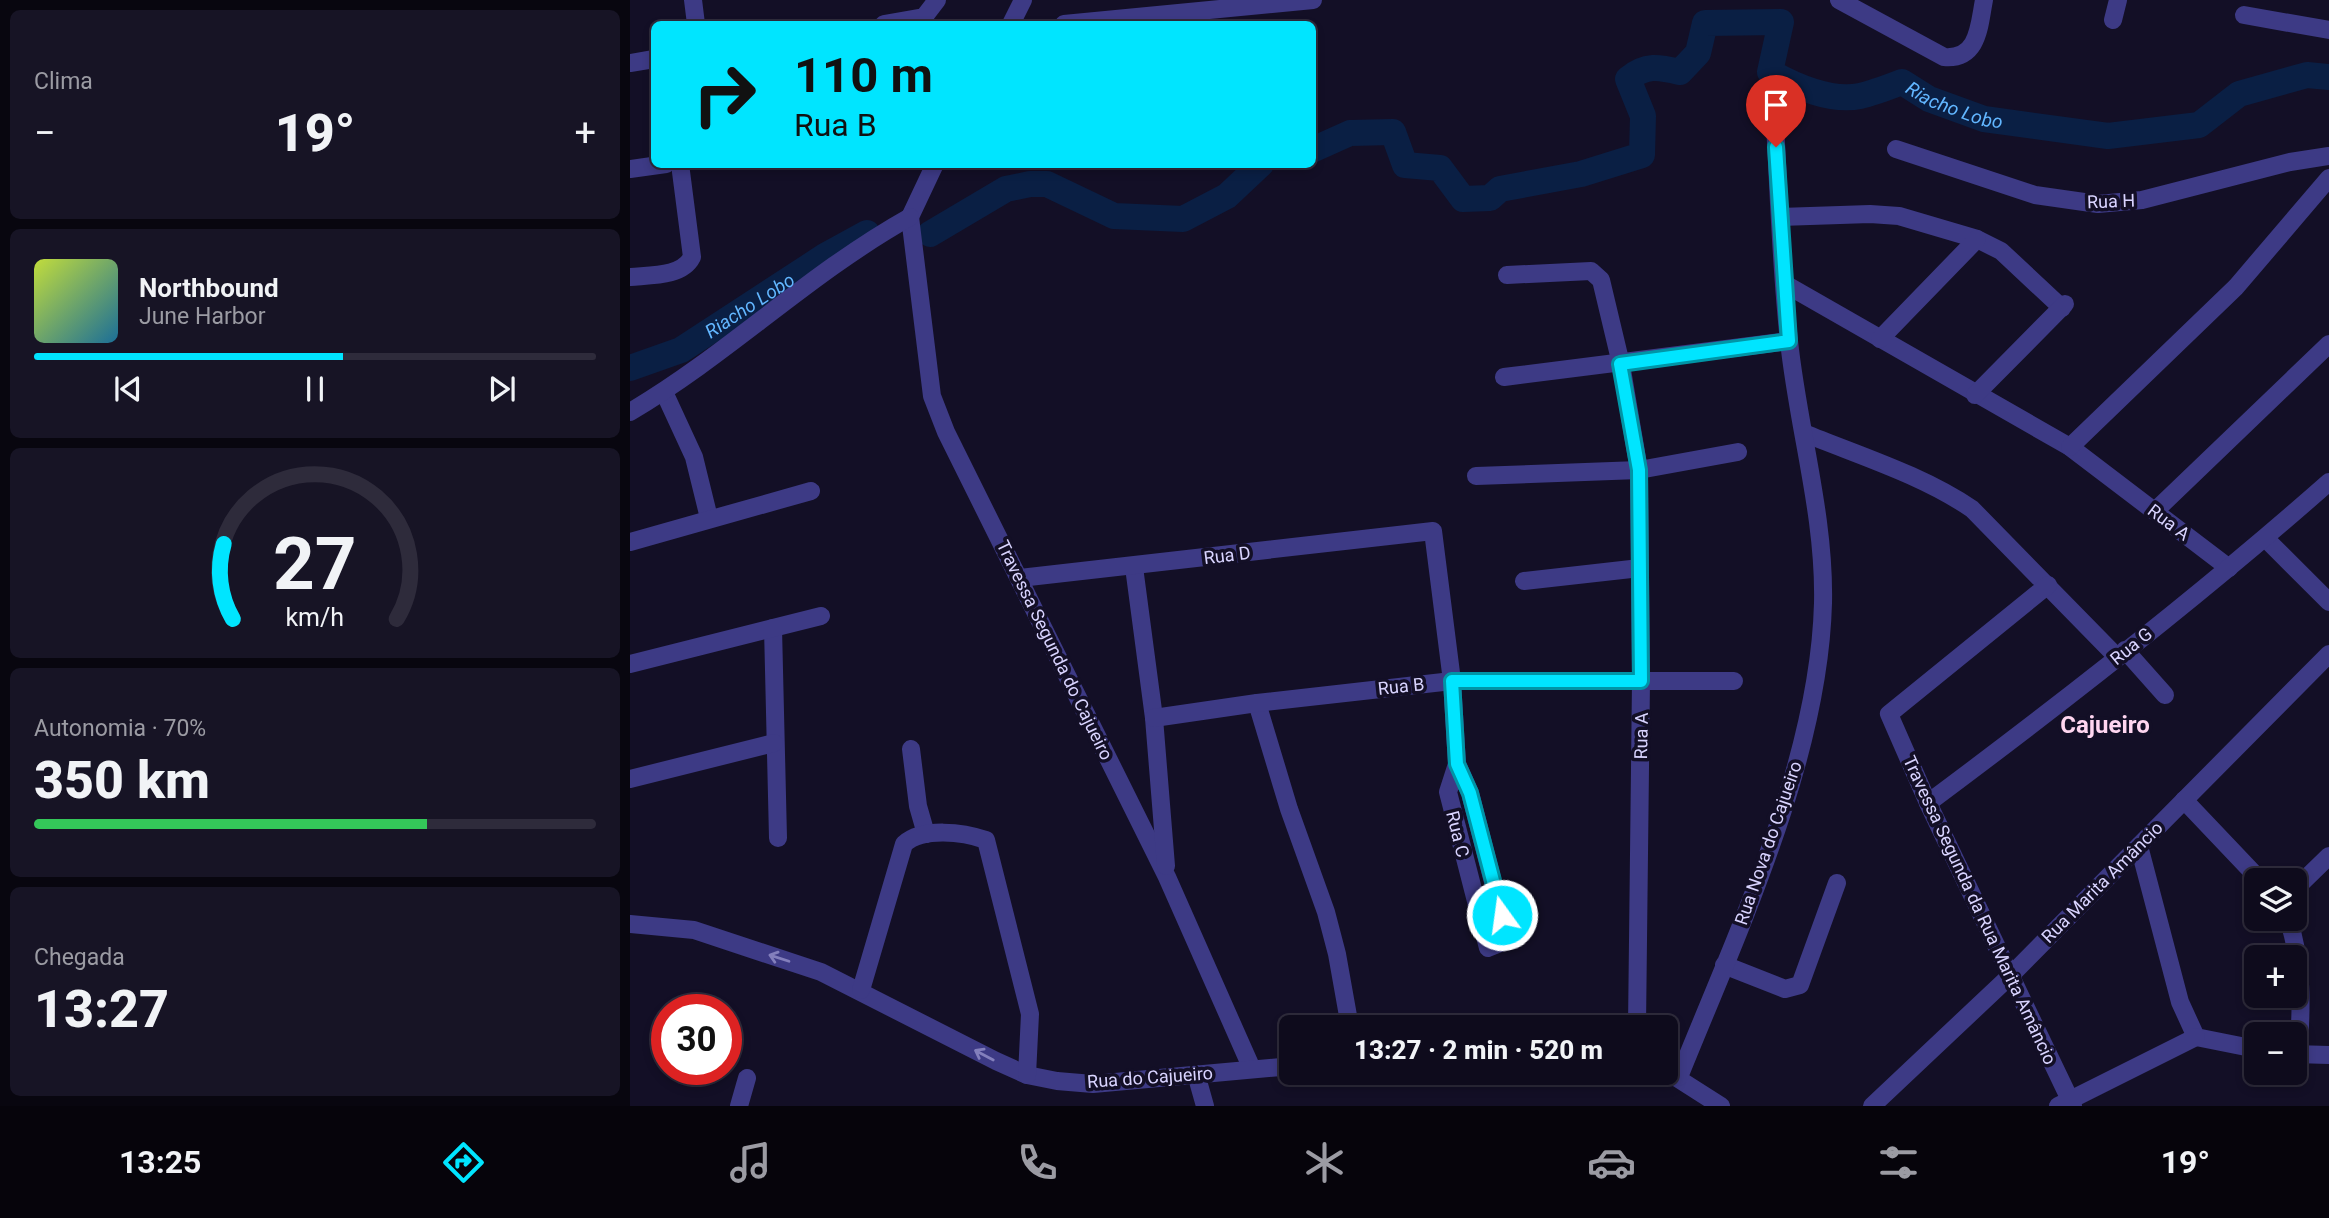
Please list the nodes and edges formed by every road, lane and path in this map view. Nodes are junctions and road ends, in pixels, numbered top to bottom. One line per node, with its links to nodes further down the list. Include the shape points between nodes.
1 (693, 0): 12 (street)
2 (937, 0): 13 (street, via 924,17)
3 (1023, 0): 14 (street)
4 (1313, 0): 7 (street)
5 (1984, 0): 8 (street, via 1976,41 1964,54 1944,57)
6 (2118, 0): 11 (street)
7 (1262, 2): 9 (street)
8 (1846, 2)
9 (1241, 9): 15 (street); 16 (street)
10 (2244, 15): 17 (street)
11 (2113, 20)
12 (696, 21)
13 (901, 21)
14 (1012, 21)
15 (1099, 21)
16 (1233, 21)
17 (2329, 30)
18 (651, 59): 19 (street)
19 (630, 62)
20 (1775, 124): 29 (street, Rua Nova do Cajueiro)
21 (1896, 149): 22 (street, Rua H, via 2035,195 2119,204)
22 (2329, 156)
23 (651, 166): 26 (street)
24 (681, 168): 32 (street, via 692,257 678,271)
25 (933, 168): 28 (street)
26 (630, 169)
27 (2329, 177): 43 (street, via 2236,287)
28 (910, 217): 39 (street, via 826,268); 57 (street, Travessa Segunda do Cajueiro, via 932,396)
29 (1780, 218): 30 (street, via 1886,215); 33 (street, Rua Nova do Cajueiro)
30 (1977, 239): 34 (street); 40 (street, via 2001,251 2064,306)
31 (1507, 275): 37 (street, Rua A, via 1591,271 1601,280)
32 (630, 277)
33 (1785, 284): 34 (street, Rua A); 35 (street, Rua Nova do Cajueiro)
34 (1880, 339): 40 (street, Rua A)
35 (1789, 341): 37 (street); 42 (street, Rua Nova do Cajueiro)
36 (2329, 344): 49 (street)
37 (1620, 364): 38 (street); 45 (street, Rua A)
38 (1504, 377)
39 (664, 392): 41 (street); 50 (street, via 694,457)
40 (1976, 395): 43 (street, Rua A)
41 (630, 412)
42 (1804, 433): 59 (street, via 1950,494 1972,509); 90 (street, Rua Nova do Cajueiro, via 1823,603 1812,693 1793,779)
43 (2070, 447): 49 (street, Rua A)
44 (1738, 452): 45 (street)
45 (1639, 470): 46 (street); 55 (street, Rua A)
46 (1476, 476)
47 (2329, 482): 52 (street, Rua G)
48 (811, 491): 50 (street)
49 (2155, 511): 56 (street, Rua A)
50 (709, 518): 53 (street)
51 (1433, 531): 54 (street, Rua D); 66 (street, Rua C)
52 (2265, 538): 56 (street, Rua G); 60 (street)
53 (630, 542)
54 (1134, 567): 57 (street, Rua D); 71 (street)
55 (1640, 568): 58 (street); 67 (street, Rua A)
56 (2229, 568): 63 (street, Rua G)
57 (1020, 578): 85 (street, Travessa Segunda do Cajueiro)
58 (1524, 581)
59 (2048, 585): 63 (street); 77 (street, Travessa Segunda da Rua Marita Amâncio, via 1889,714)
60 (2329, 602)
61 (821, 616): 62 (street)
62 (773, 628): 65 (street); 72 (street)
63 (2121, 654): 69 (street); 77 (street, Rua G)
64 (2329, 654): 76 (street, Rua Marita Amâncio)
65 (630, 664)
66 (1452, 681): 67 (street, Rua B); 70 (street, Rua B); 74 (street, Rua C)
67 (1641, 681): 68 (street, Rua B); 94 (street, Rua A)
68 (1734, 681)
69 (2165, 695)
70 (1257, 702): 71 (street, Rua B); 93 (street, via 1326,912)
71 (1154, 718): 85 (street)
72 (774, 743): 75 (street); 79 (street)
73 (911, 749): 78 (street)
74 (1457, 764): 80 (street, Rua C); 82 (street, Rua C, via 1448,792)
75 (630, 779)
76 (2184, 800): 81 (street, Rua Marita Amâncio); 84 (street)
77 (1928, 803): 91 (street, Travessa Segunda da Rua Marita Amâncio)
78 (926, 834): 92 (street, via 904,845); 104 (street, via 981,838 989,844 1030,1014)
79 (778, 838)
80 (1483, 843): 82 (street); 82 (street, Rua C, via 1508,940 1488,948)
81 (2139, 846): 91 (street, Rua Marita Amâncio); 96 (street, via 2180,1002)
82 (1461, 847)
83 (2329, 856): 86 (street)
84 (2249, 868)
85 (1167, 877): 102 (street, Travessa Segunda do Cajueiro)
86 (2307, 877)
87 (1837, 883): 90 (street, via 1800,985 1785,989)
88 (630, 924): 92 (street, Rua do Cajueiro, one-way to 88, via 704,933)
89 (2292, 931): 95 (street, via 2300,984)
90 (1724, 965): 100 (street, Rua Nova do Cajueiro)
91 (2011, 975): 107 (street, Travessa Segunda da Rua Marita Amâncio); 111 (street, Rua Marita Amâncio)
92 (861, 990): 104 (street, Rua do Cajueiro, one-way to 92)
93 (1348, 1015)
94 (1637, 1015)
95 (2298, 1022)
96 (2196, 1037): 97 (street); 107 (street)
97 (2244, 1047)
98 (2307, 1054): 99 (street)
99 (2329, 1055)
100 (1678, 1061)
101 (1279, 1067): 102 (street, Rua do Cajueiro)
102 (1252, 1069): 103 (street, Rua do Cajueiro)
103 (1196, 1074): 104 (street, Rua do Cajueiro, via 1093,1084); 109 (street)
104 (1027, 1075)
105 (747, 1078): 108 (street)
106 (1678, 1078): 110 (street)
107 (2067, 1104)
108 (738, 1106)
109 (1205, 1106)
110 (1721, 1106)
111 (1872, 1106)

